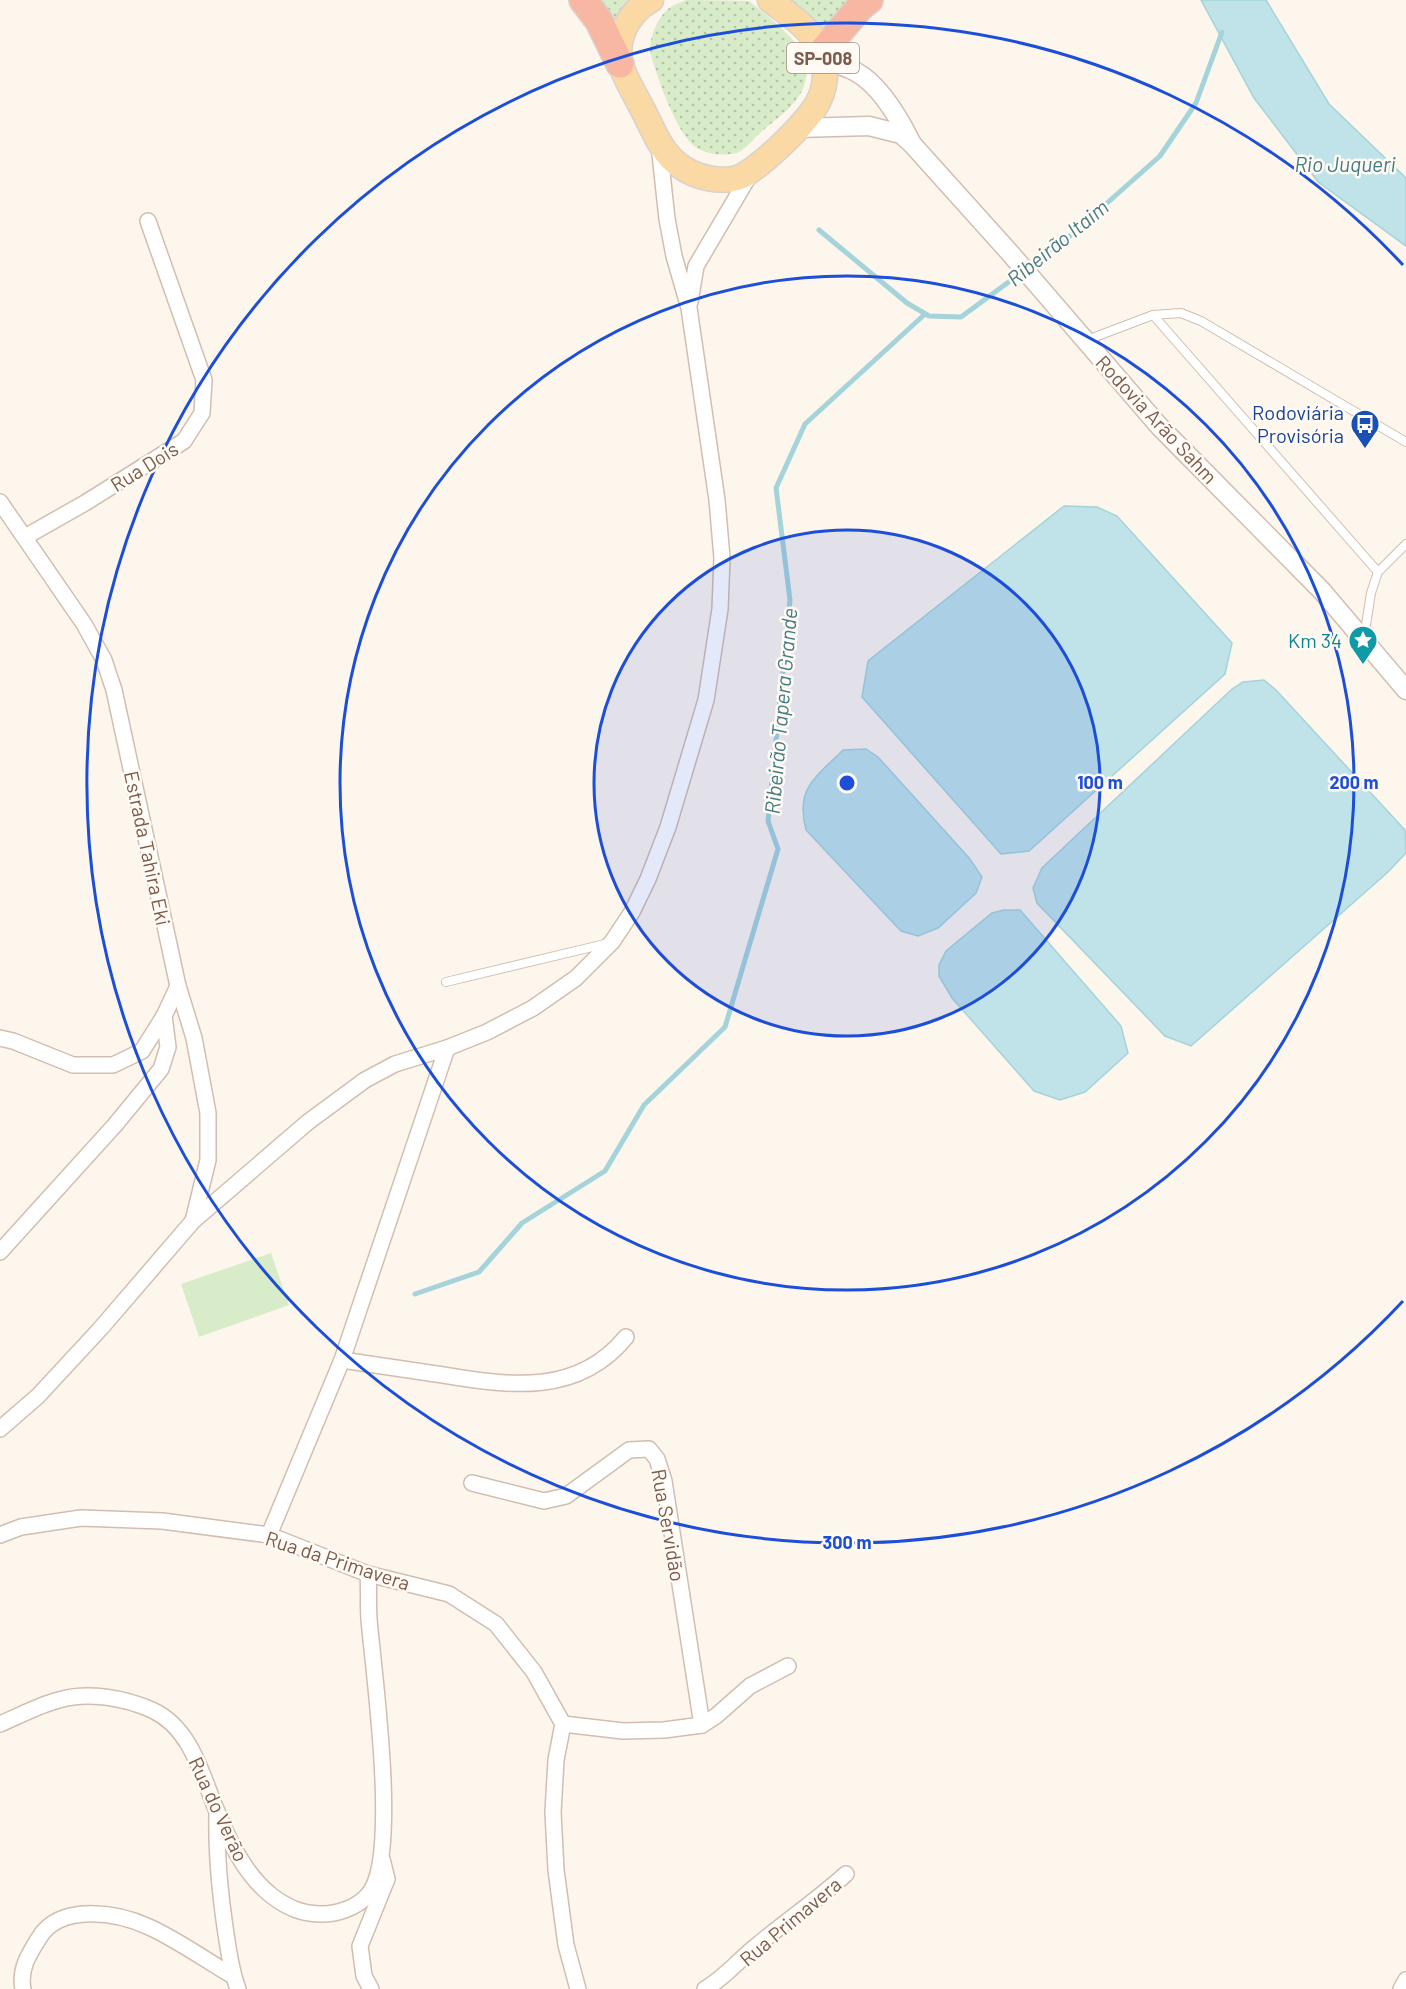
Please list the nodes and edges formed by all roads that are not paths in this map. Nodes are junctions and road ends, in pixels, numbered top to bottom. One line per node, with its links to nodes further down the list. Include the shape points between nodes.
1 (583, 0): 6 (highway, via 599,21)
2 (651, 0): 6 (main road, SP-008, via 629,18 621,35)
3 (770, 0): 5 (main road, SP-008, via 805,27)
4 (869, 0): 5 (highway)
5 (823, 56): 7 (main road, SP-008, via 825,80 819,101); 8 (street, Rodovia Arão Sahm / SP-008, via 865,78 893,110)
6 (620, 64): 9 (main road, SP-008)
7 (799, 128): 8 (street, Rodovia Arão Sahm / SP-008, via 869,126 901,134); 10 (main road, SP-008)
8 (912, 144): 14 (street, Rodovia Arão Sahm / SP-008)
9 (659, 145): 10 (main road, SP-008, via 680,166 700,176 737,178); 12 (street, via 674,256)
10 (753, 170): 12 (street, via 696,266)
11 (148, 221): 17 (street, Rua Dois, via 204,380 202,413 184,441)
12 (689, 308): 22 (street, via 722,558 715,654 706,700 668,827 632,912)
13 (1153, 315): 14 (lane); 15 (lane, via 1181,313 1201,321); 19 (lane)
14 (1085, 340): 21 (street, Rodovia Arão Sahm / SP-008, via 1159,426 1322,591)
15 (1406, 442)
16 (0, 502): 17 (street, Estrada Tahira Eki)
17 (25, 537): 24 (street, Estrada Tahira Eki, via 104,660 114,690)
18 (1406, 544): 19 (lane)
19 (1378, 572): 20 (lane)
20 (1366, 625)
21 (1406, 690)
22 (612, 942): 23 (lane); 27 (street, via 576,978 533,1008)
23 (446, 982)
24 (178, 986): 25 (street); 28 (street, Estrada Tahira Eki, via 194,1038 208,1113 208,1160)
25 (164, 1016): 26 (street, via 142,1051 113,1065 72,1065); 29 (street, via 168,1047 161,1069)
26 (0, 1038)
27 (447, 1048): 28 (street, via 395,1064 365,1080 308,1122); 31 (street)
28 (193, 1221): 32 (street, via 54,1379)
29 (0, 1252)
30 (626, 1337): 31 (street, via 613,1353 586,1371 552,1382 520,1385)
31 (342, 1360): 35 (street)
32 (0, 1429)
33 (472, 1483): 40 (street, Rua Servidão, via 544,1501 566,1496 629,1450 649,1449 664,1481)
34 (0, 1535): 35 (street, Rua da Primavera, via 21,1527 81,1518 162,1521)
35 (269, 1535): 36 (street, Rua da Primavera)
36 (368, 1574): 39 (street, Rua da Primavera, via 449,1594 496,1624 534,1672); 42 (street, Rua do Verão, via 383,1759)
37 (788, 1666): 40 (street, via 750,1686)
38 (0, 1724): 41 (street, Rua do Verão, via 60,1699 88,1696 121,1700 153,1710 180,1731 195,1753)
39 (563, 1724): 40 (street, via 623,1731); 48 (street, via 553,1812 556,1870 566,1945)
40 (702, 1725)
41 (217, 1810): 42 (street, Rua do Verão, via 242,1863 264,1890 298,1912 341,1911 368,1896); 45 (street, via 216,1851 222,1908)
42 (380, 1854): 47 (street, via 387,1879 360,1946 364,1976)
43 (846, 1874): 49 (street, Rua Primavera)
44 (1406, 1980): 50 (street)
45 (236, 1983): 46 (street, via 148,1926 110,1915 77,1913 43,1930 25,1960)
46 (23, 1989)
47 (371, 1989)
48 (578, 1989)
49 (705, 1989)
50 (1401, 1989)

